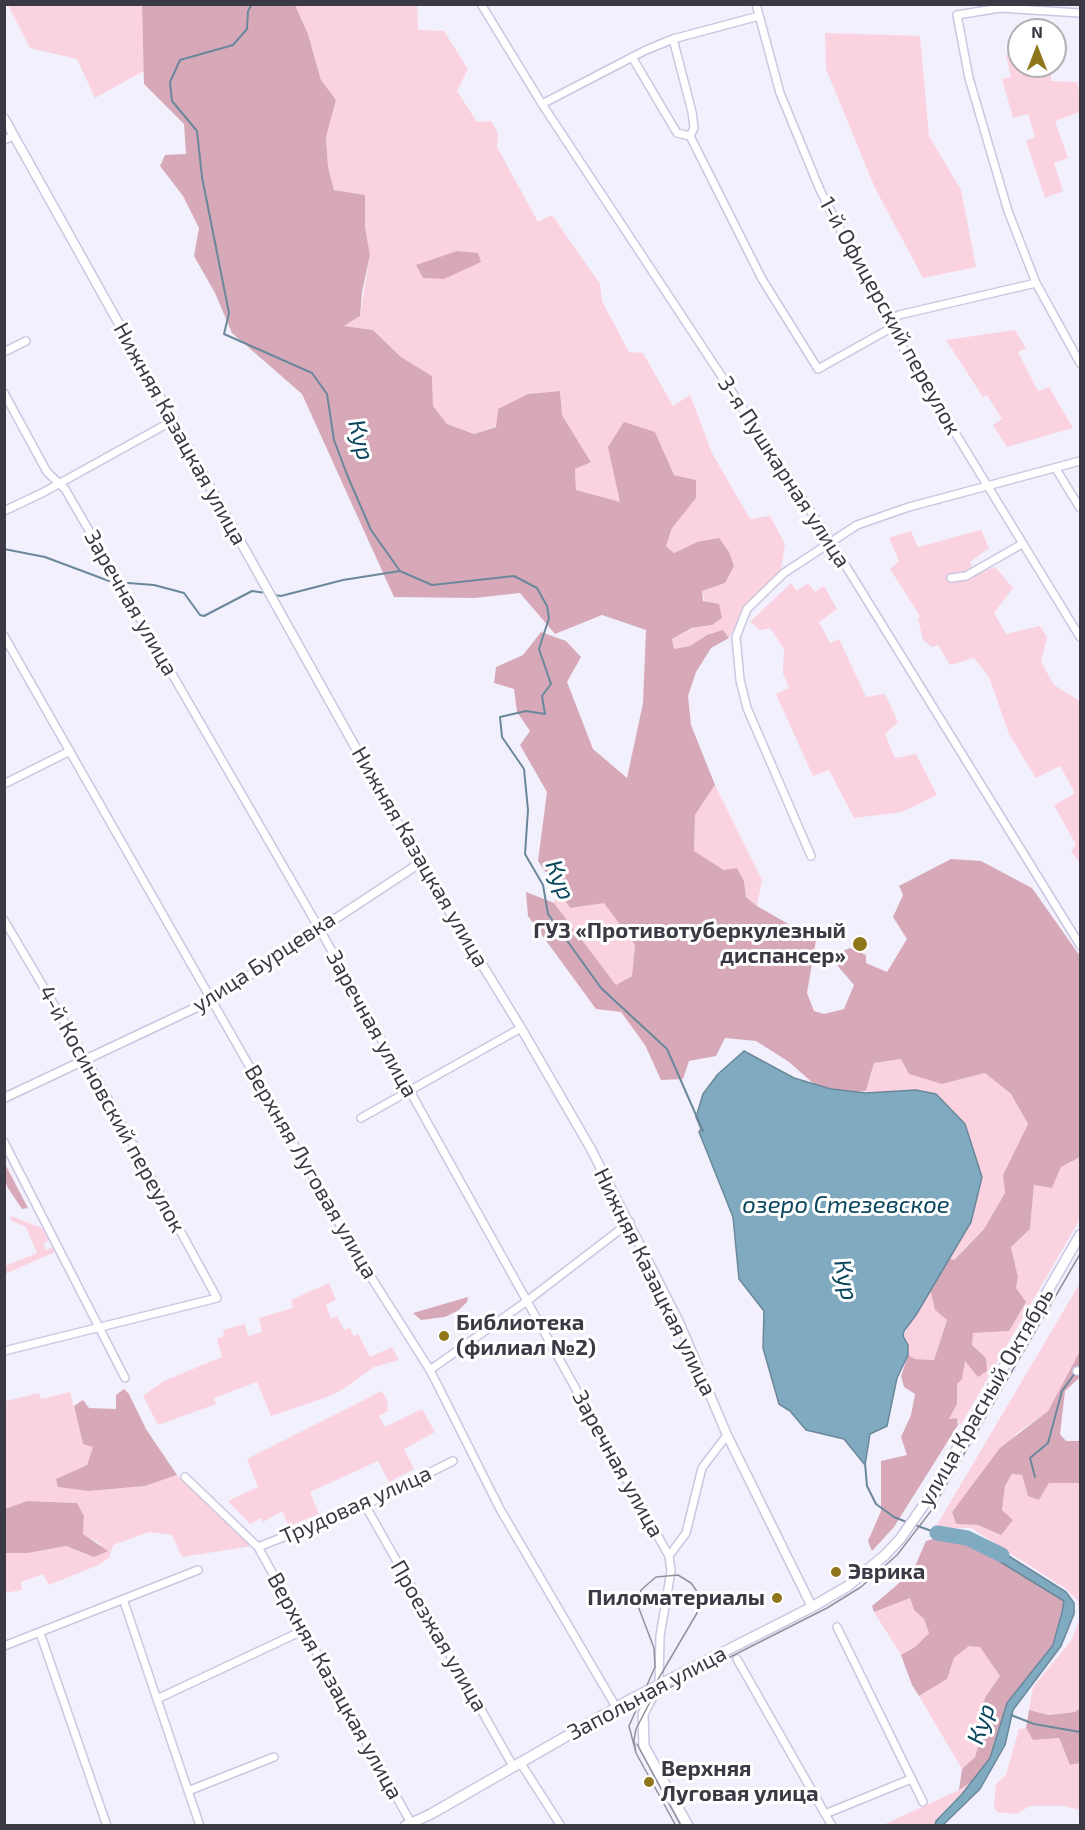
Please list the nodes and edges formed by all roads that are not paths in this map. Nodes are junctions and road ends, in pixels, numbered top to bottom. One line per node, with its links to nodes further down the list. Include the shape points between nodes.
1 (481, 4): 7 (street, 3-я Пушкарная улица)
2 (756, 4): 4 (street, 1-й Офицерский переулок)
3 (1080, 13): 12 (street, via 1000,8 957,15 978,111 1008,211)
4 (759, 16): 5 (street); 13 (street, 1-й Офицерский переулок, via 780,93 819,190)
5 (674, 39): 6 (street); 10 (street, via 692,112 694,128)
6 (632, 57): 7 (street); 10 (street, via 677,133)
7 (542, 104): 25 (street, 3-я Пушкарная улица)
8 (4, 118): 9 (street, Нижняя Казацкая улица)
9 (14, 136): 11 (street); 18 (street, Нижняя Казацкая улица)
10 (690, 136): 13 (street, via 762,279 818,369)
11 (4, 140)
12 (1036, 283): 13 (street, via 899,315); 16 (street)
13 (890, 324): 22 (street, 1-й Офицерский переулок)
14 (26, 341): 15 (street)
15 (4, 352)
16 (1080, 363)
17 (4, 393): 21 (street, Заречная улица)
18 (174, 420): 21 (street); 33 (street, Нижняя Казацкая улица)
19 (1080, 461): 20 (street)
20 (1056, 469): 22 (street); 23 (street)
21 (57, 484): 24 (street); 35 (street, Заречная улица, via 65,489)
22 (987, 487): 25 (street, via 857,525); 26 (street, 1-й Офицерский переулок)
23 (1080, 508)
24 (4, 510)
25 (831, 542): 32 (street, via 763,592 747,609 736,637 749,717); 36 (street, 3-я Пушкарная улица)
26 (1022, 544): 27 (street, via 966,576); 29 (street, 1-й Офицерский переулок)
27 (951, 578)
28 (4, 636): 30 (street, Верхняя Луговая улица)
29 (1080, 637)
30 (70, 751): 31 (street); 37 (street, Верхняя Луговая улица)
31 (4, 784)
32 (811, 856)
33 (420, 862): 35 (street, улица Бурцевка); 38 (street, Нижняя Казацкая улица)
34 (4, 920): 39 (street, 4-й Косиновский переулок)
35 (319, 928): 37 (street, улица Бурцевка); 40 (street, Заречная улица)
36 (1080, 945)
37 (212, 1000): 39 (street, улица Бурцевка); 49 (street, Верхняя Луговая улица, via 357,1255)
38 (521, 1028): 40 (street); 44 (street, Нижняя Казацкая улица)
39 (86, 1059): 41 (street, улица Бурцевка); 47 (street, 4-й Косиновский переулок, via 217,1298)
40 (409, 1092): 42 (street); 46 (street, Заречная улица)
41 (4, 1098)
42 (360, 1118)
43 (4, 1142): 47 (street)
44 (630, 1222): 46 (street); 51 (street, Нижняя Казацкая улица, via 679,1322)
45 (1080, 1235): 56 (main road, улица Красный Октябрь, via 928,1499)
46 (527, 1301): 49 (street); 57 (street, Заречная улица)
47 (99, 1326): 48 (street); 50 (street)
48 (4, 1351)
49 (430, 1370): 68 (street, Верхняя Луговая улица, via 500,1509)
50 (125, 1378)
51 (727, 1435): 57 (street, via 702,1468 686,1533); 60 (street, Нижняя Казацкая улица)
52 (453, 1461): 54 (street, Трудовая улица)
53 (185, 1477): 55 (street, Верхняя Казацкая улица)
54 (364, 1505): 55 (street, Трудовая улица); 70 (street, Проезжая улица)
55 (258, 1547): 62 (street, Верхняя Казацкая улица)
56 (885, 1555): 60 (main road, Запольная улица, via 848,1586)
57 (669, 1556): 66 (street, Заречная улица, via 671,1571 660,1636)
58 (198, 1570): 59 (street)
59 (123, 1599): 63 (street); 67 (street)
60 (812, 1607): 66 (main road, Запольная улица)
61 (837, 1628): 71 (street)
62 (304, 1630): 67 (street); 75 (street, Верхняя Казацкая улица)
63 (40, 1633): 64 (street); 76 (street)
64 (4, 1646)
65 (737, 1659): 74 (street)
66 (659, 1684): 68 (main road, Запольная улица); 79 (main road, via 643,1714 642,1740)
67 (157, 1699): 72 (street)
68 (616, 1707): 70 (main road, Запольная улица)
69 (274, 1757): 72 (street)
70 (517, 1764): 75 (main road, Запольная улица); 78 (street, Проезжая улица)
71 (911, 1779): 73 (street); 74 (street)
72 (189, 1791): 77 (street)
73 (923, 1802)
74 (825, 1814): 80 (street)
75 (410, 1825)
76 (107, 1826)
77 (200, 1826)
78 (561, 1826)
79 (687, 1826)
80 (832, 1826)

